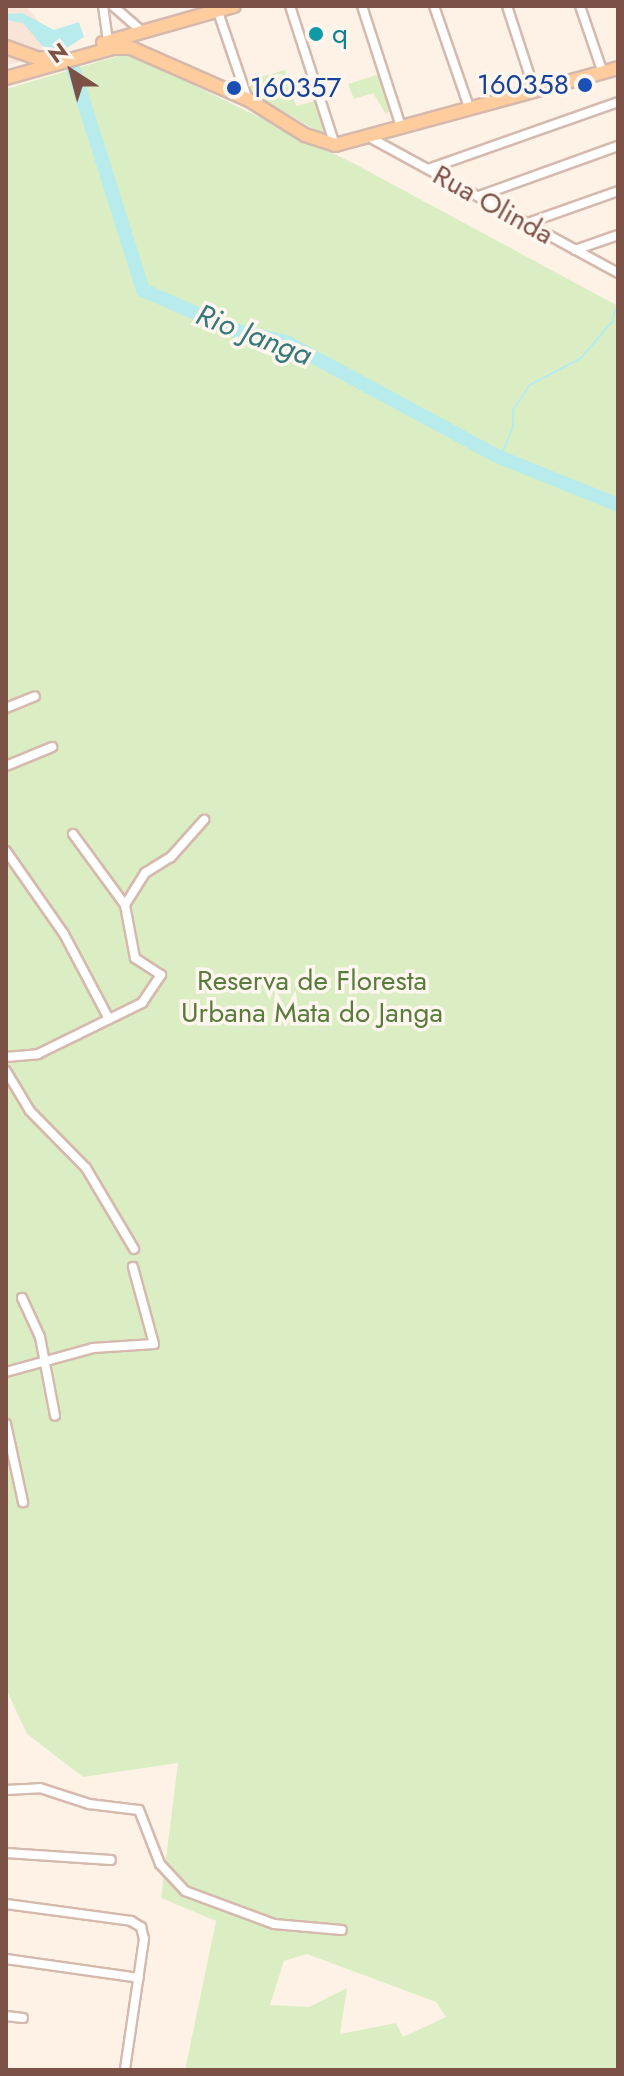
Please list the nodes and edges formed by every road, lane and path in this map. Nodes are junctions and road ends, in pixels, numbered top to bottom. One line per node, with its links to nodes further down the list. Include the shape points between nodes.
1 (103, 6): 11 (street)
2 (113, 6): 10 (street)
3 (234, 6): 9 (main road)
4 (290, 6): 23 (street)
5 (362, 6): 21 (street)
6 (434, 6): 20 (street)
7 (507, 6): 17 (street)
8 (580, 6): 15 (street)
9 (217, 8): 10 (main road); 18 (street)
10 (148, 31): 11 (main road); 13 (main road, via 146,43)
11 (111, 45): 12 (main road, via 39,59); 13 (main road); 16 (main road)
12 (6, 47)
13 (154, 57): 18 (main road)
14 (618, 68): 15 (main road)
15 (603, 73): 17 (main road)
16 (6, 78)
17 (535, 93): 20 (main road)
18 (249, 100): 23 (main road, via 305,135)
19 (618, 102): 25 (street)
20 (470, 111): 21 (main road)
21 (401, 127): 22 (main road)
22 (367, 136): 23 (main road); 25 (street, Rua Olinda)
23 (335, 145)
24 (618, 146): 27 (street)
25 (428, 169): 27 (street, Rua Olinda)
26 (618, 191): 28 (street)
27 (479, 196): 28 (street, Rua Olinda)
28 (525, 224): 30 (street, Rua Olinda)
29 (618, 235): 30 (street)
30 (575, 250): 31 (street, Rua Olinda)
31 (618, 273)
32 (35, 696): 33 (street)
33 (6, 708)
34 (52, 747): 35 (street)
35 (6, 766)
36 (204, 820): 39 (street, via 180,850 145,873)
37 (73, 834): 39 (street)
38 (6, 851): 40 (street, via 64,934)
39 (125, 905): 40 (street, via 135,958 161,975 142,1003)
40 (109, 1019): 41 (street, via 38,1054)
41 (6, 1057)
42 (6, 1071): 43 (street, via 30,1111 86,1168)
43 (134, 1249)
44 (133, 1267): 46 (street, via 154,1344 93,1348)
45 (22, 1298): 46 (street)
46 (46, 1361): 47 (street); 48 (street)
47 (6, 1372)
48 (55, 1416)
49 (6, 1424): 50 (street)
50 (23, 1502)
51 (6, 1790): 55 (street, via 40,1788 89,1804 139,1810 160,1864 185,1891 274,1924)
52 (6, 1853): 53 (street)
53 (111, 1860)
54 (6, 1904): 57 (street, via 137,1923 144,1939)
55 (342, 1930)
56 (6, 1959): 57 (street)
57 (139, 1978): 60 (street)
58 (6, 2016): 59 (street)
59 (23, 2018)
60 (125, 2070)

